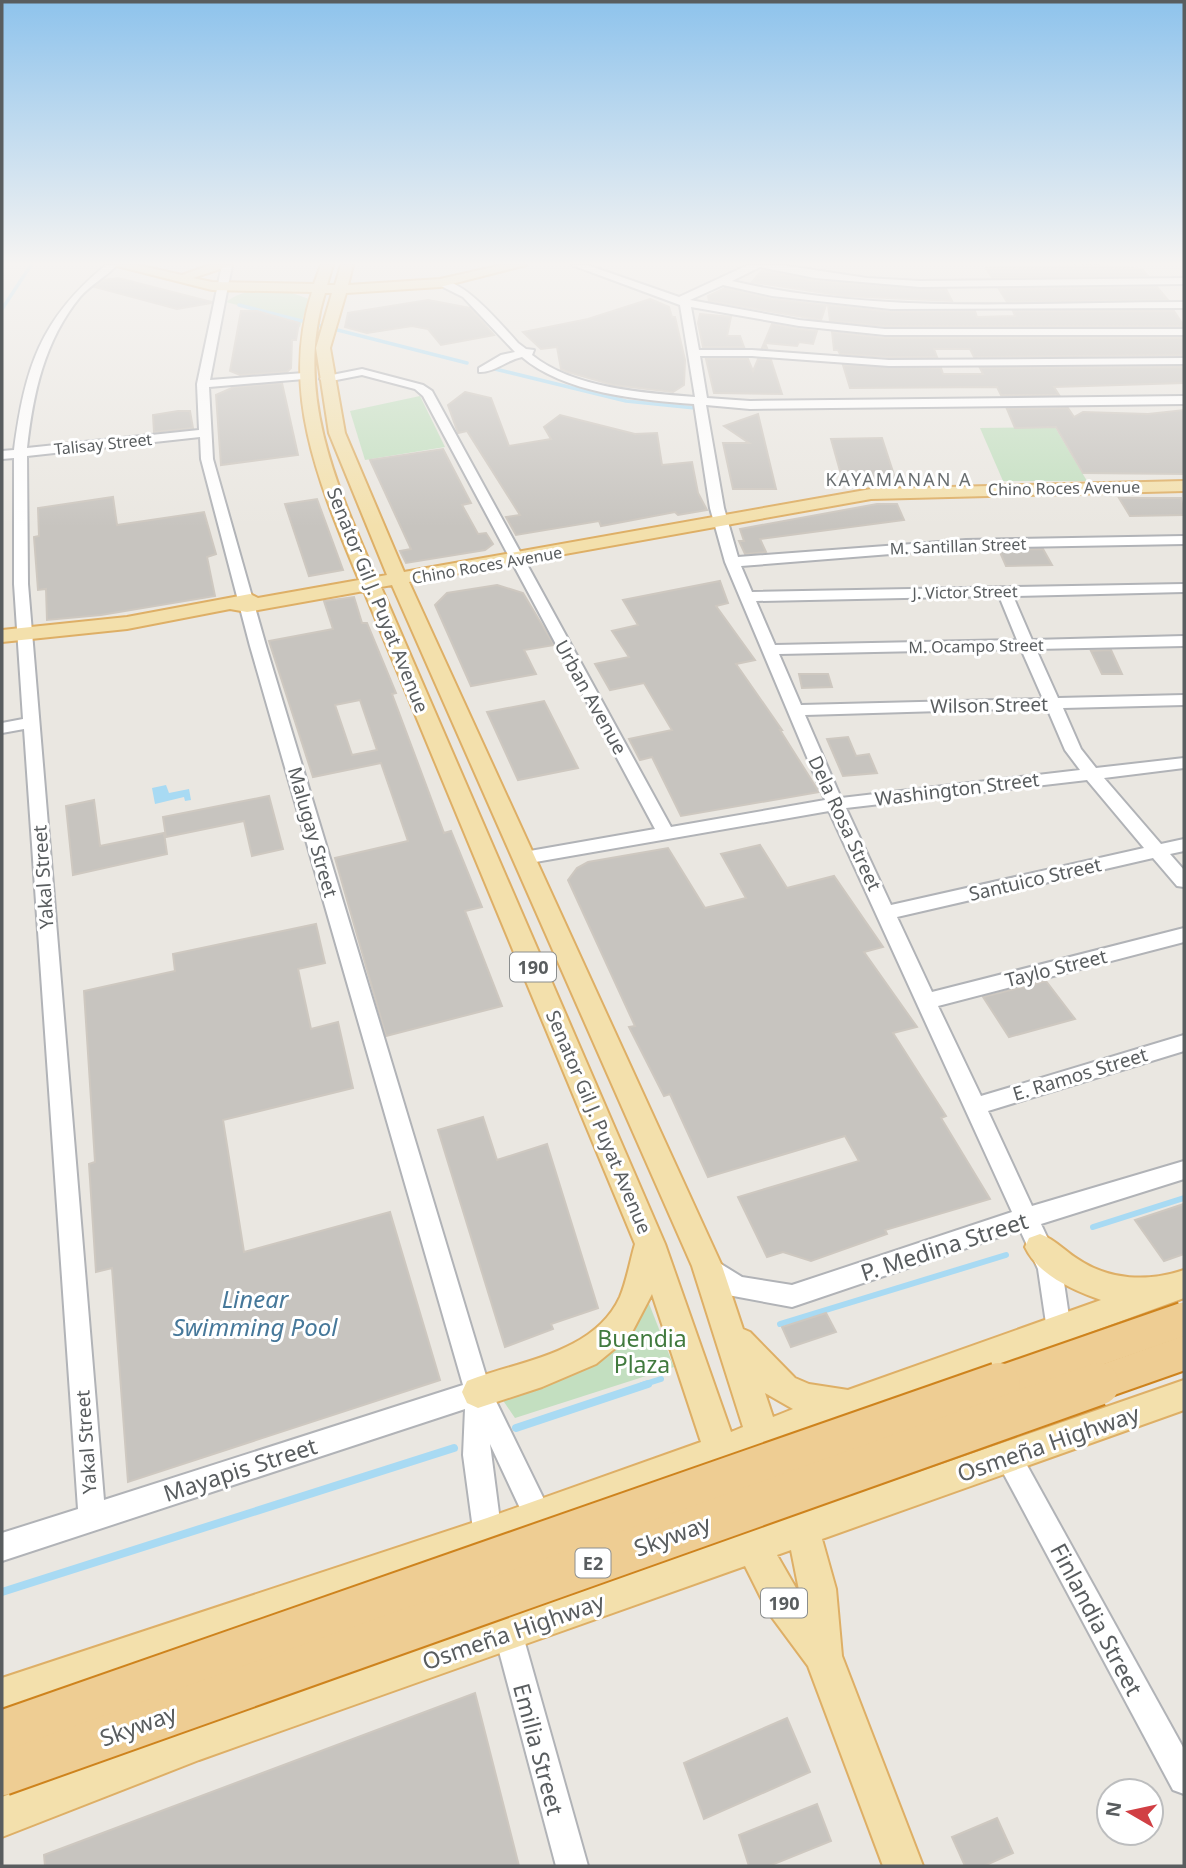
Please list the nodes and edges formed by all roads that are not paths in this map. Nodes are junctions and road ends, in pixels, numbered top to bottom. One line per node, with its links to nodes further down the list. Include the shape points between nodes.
1 (44, 352): 18 (street, Yakal Street, via 27,406)
2 (209, 352): 13 (street, Malugay Street)
3 (305, 352): 11 (main road, Senator Gil J. Puyat Avenue / 190)
4 (323, 352): 12 (main road, Senator Gil J. Puyat Avenue / 190)
5 (517, 352): 10 (street)
6 (526, 352): 16 (street, via 569,380 634,396)
7 (687, 352): 16 (street, Dela Rosa Street)
8 (694, 353): 9 (street, via 889,363); 16 (street, Dela Rosa Street)
9 (1184, 361)
10 (483, 370)
11 (304, 376): 13 (street); 26 (main road, Senator Gil J. Puyat Avenue / 190, via 313,438)
12 (326, 379): 23 (street, Urban Avenue, via 362,372 419,387 428,394); 25 (main road, Senator Gil J. Puyat Avenue / 190, via 337,433)
13 (203, 384): 17 (street, Malugay Street)
14 (1184, 390): 16 (street)
15 (1184, 400): 16 (street)
16 (694, 403): 21 (street, Dela Rosa Street)
17 (204, 433): 18 (street, Talisay Street); 30 (street, Malugay Street)
18 (19, 453): 19 (street, Talisay Street); 31 (street, Yakal Street)
19 (2, 455)
20 (1184, 486): 21 (main road, Chino Roces Avenue, via 897,491)
21 (725, 518): 23 (main road, Chino Roces Avenue); 24 (street, Dela Rosa Street)
22 (1184, 540): 24 (street, M. Santillan Street, via 966,544)
23 (515, 556): 25 (main road, Chino Roces Avenue); 44 (street, Urban Avenue)
24 (733, 562): 29 (street, Dela Rosa Street)
25 (397, 577): 26 (main road, Chino Roces Avenue); 47 (main road, Senator Gil J. Puyat Avenue / 190)
26 (369, 582): 30 (main road, Chino Roces Avenue); 56 (main road, Senator Gil J. Puyat Avenue / 190)
27 (1184, 588): 28 (street, J. Victor Street)
28 (1004, 592): 29 (street, J. Victor Street); 34 (street)
29 (746, 597): 35 (street, Dela Rosa Street)
30 (243, 604): 31 (main road, Chino Roces Avenue, via 127,623); 64 (street, Malugay Street)
31 (24, 633): 32 (main road, Chino Roces Avenue); 39 (street, Yakal Street)
32 (2, 636)
33 (1184, 641): 34 (street, M. Ocampo Street)
34 (1026, 645): 35 (street, M. Ocampo Street); 37 (street)
35 (769, 650): 38 (street, Dela Rosa Street)
36 (1184, 700): 37 (street, Wilson Street)
37 (1050, 704): 38 (street, Wilson Street); 42 (street)
38 (794, 710): 43 (street, Dela Rosa Street)
39 (32, 722): 40 (street); 71 (street, Yakal Street)
40 (2, 728)
41 (1184, 763): 42 (street, Washington Street)
42 (1090, 774): 43 (street, Washington Street); 46 (street)
43 (835, 804): 44 (street, Washington Street); 49 (street, Dela Rosa Street)
44 (666, 834): 47 (street, Washington Street)
45 (1184, 845): 46 (street, Santuico Street)
46 (1157, 851): 48 (street); 49 (street, Santuico Street)
47 (524, 858): 58 (main road, Senator Gil J. Puyat Avenue / 190)
48 (1184, 881)
49 (886, 913): 51 (street, Dela Rosa Street)
50 (1184, 934): 51 (street, Taylo Street)
51 (927, 1001): 53 (street, Dela Rosa Street)
52 (1184, 1043): 53 (street, E. Ramos Street)
53 (976, 1105): 55 (street, Dela Rosa Street)
54 (1184, 1170): 55 (street, P. Medina Street)
55 (1026, 1218): 57 (street, Dela Rosa Street); 58 (street, P. Medina Street, via 792,1296 737,1287)
56 (650, 1244): 64 (main road, via 631,1307 614,1332 574,1360); 68 (main road, Senator Gil J. Puyat Avenue / 190)
57 (1040, 1247): 59 (main road, via 1071,1274 1110,1289 1133,1292); 61 (street, Dela Rosa Street, via 1052,1280)
58 (707, 1266): 62 (main road, Senator Gil J. Puyat Avenue / 190)
59 (1184, 1284): 61 (main road)
60 (1184, 1319): 80 (highway, Skyway / E2, bridge)
61 (1059, 1330): 66 (main road)
62 (731, 1334): 66 (main road, via 771,1380 790,1394); 67 (main road, Senator Gil J. Puyat Avenue / 190)
63 (1184, 1353): 81 (highway, Skyway / E2, bridge)
64 (478, 1392): 70 (street, Malugay Street); 71 (street, Mayapis Street); 73 (street, Malugay Street, via 475,1455)
65 (1184, 1395): 69 (main road, Osmeña Highway)
66 (853, 1405): 67 (main road)
67 (763, 1437): 68 (main road); 72 (main road, Senator Gil J. Puyat Avenue / 190)
68 (720, 1452): 70 (main road); 74 (main road, Senator Gil J. Puyat Avenue / 190)
69 (1009, 1458): 72 (main road, Osmeña Highway); 82 (street, Finlandia Street)
70 (541, 1517): 73 (main road); 76 (street, Malugay Street)
71 (92, 1518): 75 (street, Mayapis Street)
72 (800, 1528): 74 (main road, Osmeña Highway); 78 (main road, Senator Gil J. Puyat Avenue / 190, via 818,1588)
73 (487, 1536): 77 (street, Malugay Street); 79 (main road)
74 (753, 1545): 76 (main road, Osmeña Highway); 78 (main road, Senator Gil J. Puyat Avenue / 190, via 781,1600)
75 (2, 1547)
76 (568, 1611): 77 (main road, Osmeña Highway)
77 (508, 1633): 83 (main road, Osmeña Highway, via 199,1741); 84 (street, Emilia Street)
78 (823, 1656): 85 (main road, Senator Gil J. Puyat Avenue / 190)
79 (2, 1697)
80 (2, 1732)
81 (2, 1774)
82 (1184, 1779)
83 (2, 1817)
84 (572, 1866)
85 (903, 1866)

